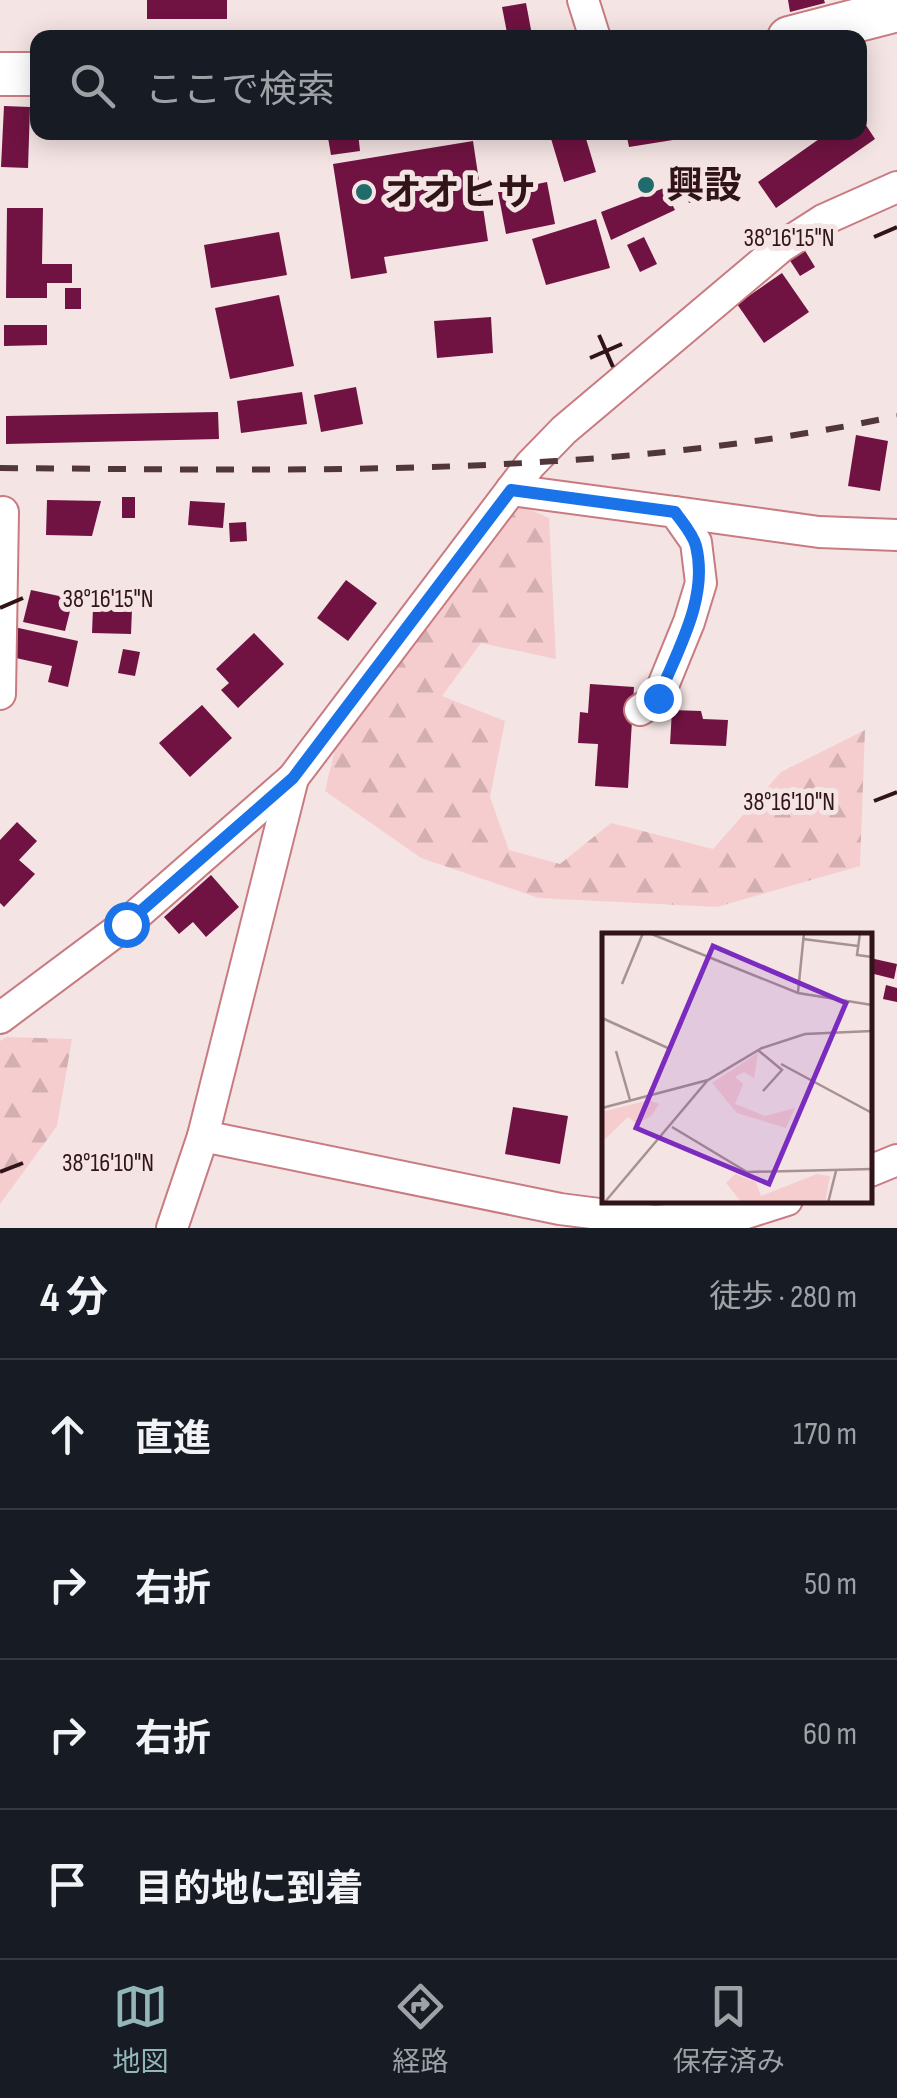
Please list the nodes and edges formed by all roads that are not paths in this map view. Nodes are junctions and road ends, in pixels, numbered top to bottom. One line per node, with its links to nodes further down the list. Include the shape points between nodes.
1 (583, 0): 3 (street)
2 (897, 10): 4 (highway)
3 (592, 30)
4 (820, 30)
5 (0, 74): 6 (highway)
6 (30, 74)
7 (897, 188): 8 (street, via 823,220 781,247 564,430)
8 (511, 490): 10 (street); 14 (street)
9 (3, 512): 12 (street)
10 (675, 512): 11 (street, via 819,532); 13 (street, via 696,542 700,584 658,698)
11 (897, 535)
12 (0, 694)
13 (640, 710)
14 (293, 778): 15 (street, via 126,924); 16 (street)
15 (0, 1018)
16 (202, 1136): 19 (street, via 560,1209 654,1221 743,1214); 20 (street)
17 (897, 1160): 18 (street)
18 (872, 1170)
19 (778, 1203)
20 (172, 1228)

